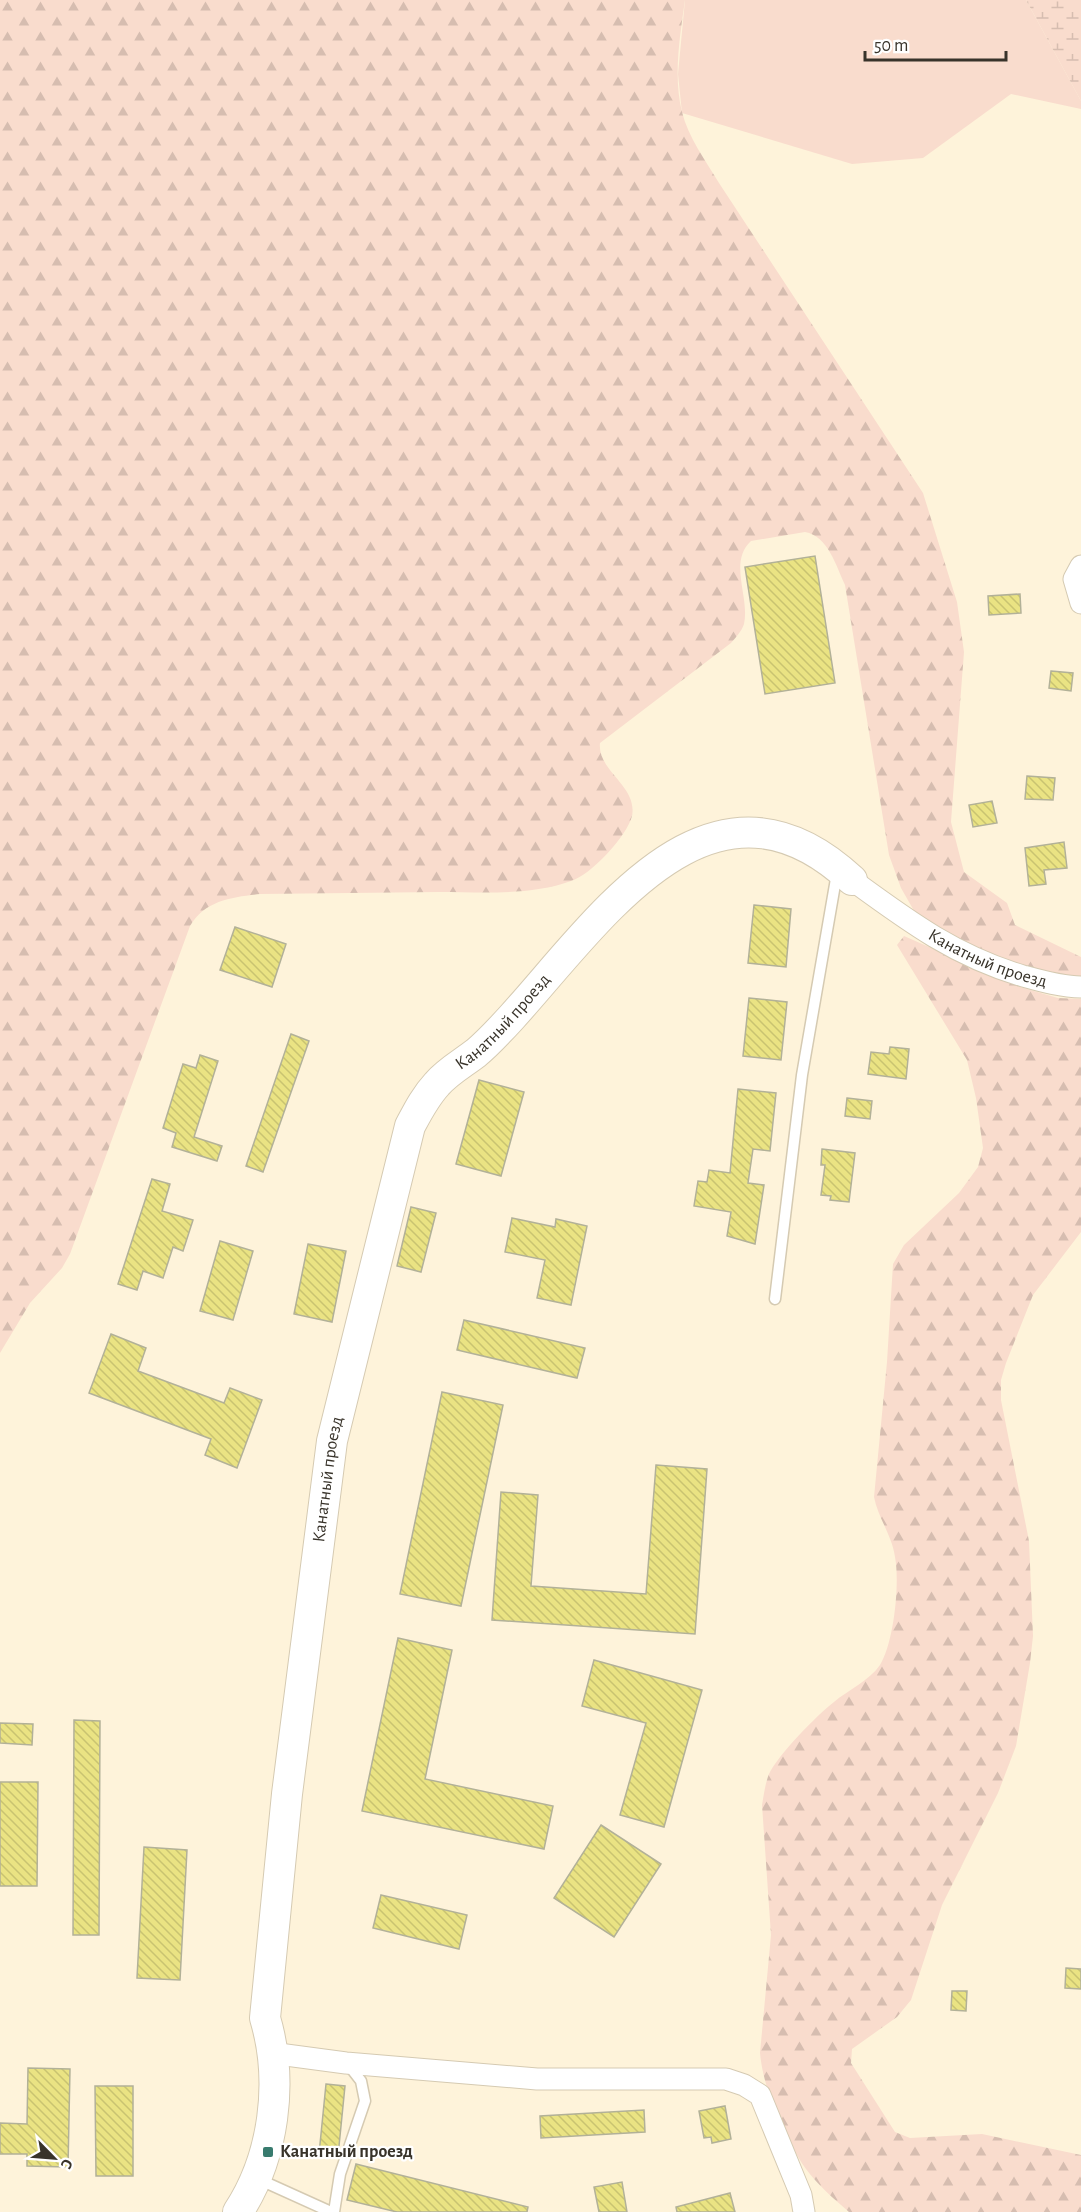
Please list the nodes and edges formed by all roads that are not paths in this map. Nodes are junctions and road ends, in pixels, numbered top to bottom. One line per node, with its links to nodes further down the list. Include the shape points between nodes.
1 (1081, 566): 2 (street, via 1074,579)
2 (1081, 603)
3 (845, 874): 4 (street, Канатный проезд, via 922,932 971,959 1040,981); 5 (lane, via 802,1075); 6 (street, Канатный проезд, via 804,845 768,834 731,834 699,841 668,856 598,920 478,1051 439,1081 410,1126 332,1441 286,1806 265,2018)
4 (1081, 987)
5 (775, 1299)
6 (271, 2054): 7 (street); 8 (street, Канатный проезд, via 274,2102 268,2152)
7 (346, 2063): 10 (lane, via 361,2081 365,2101 340,2174); 11 (street, via 537,2079 726,2079 760,2095 801,2195)
8 (258, 2179): 9 (street, Канатный проезд); 10 (lane)
9 (238, 2212)
10 (333, 2212)
11 (804, 2212)

